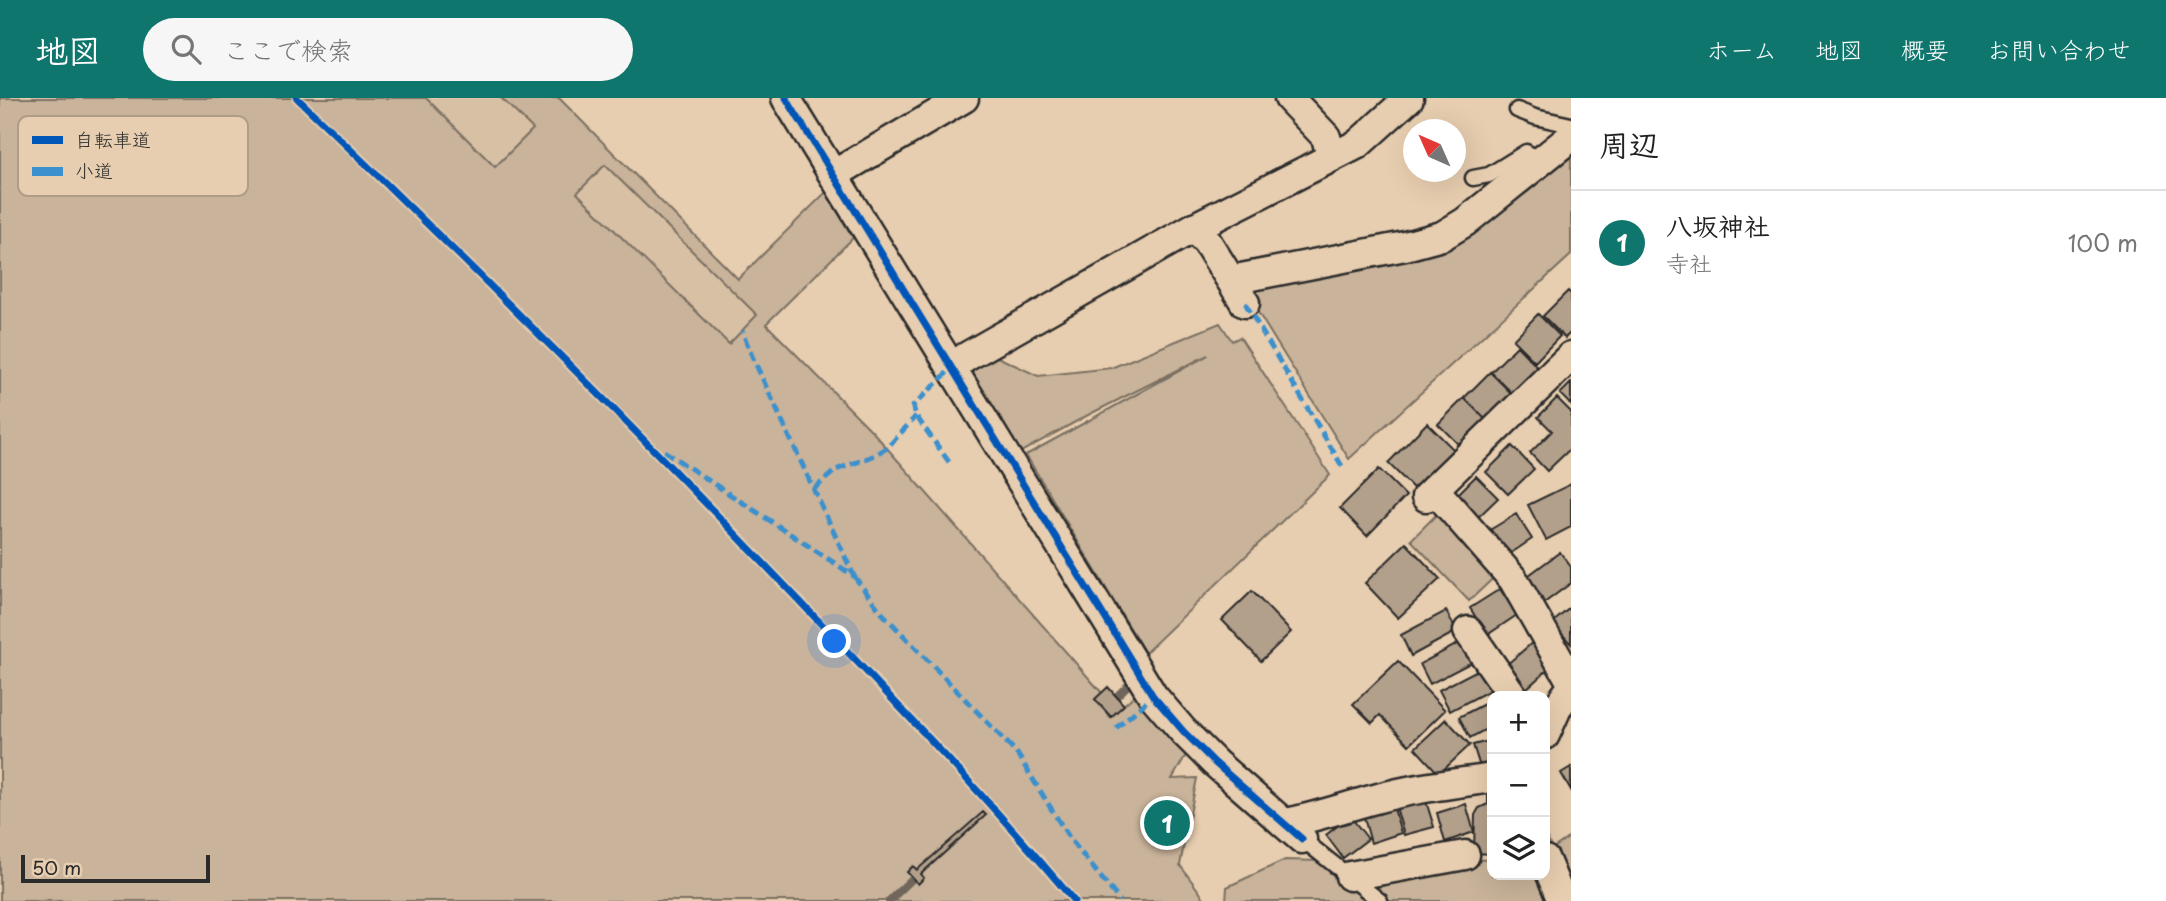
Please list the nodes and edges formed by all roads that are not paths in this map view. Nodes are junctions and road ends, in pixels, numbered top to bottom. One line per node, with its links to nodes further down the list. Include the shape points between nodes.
1 (786, 98): 10 (street)
2 (964, 98): 10 (street)
3 (1289, 98): 8 (street, via 1326,137)
4 (1409, 98): 8 (street, via 1358,144)
5 (1517, 110): 6 (lane)
6 (1571, 125)
7 (1571, 137): 9 (street)
8 (1331, 157): 12 (street)
9 (1541, 161): 11 (lane, via 1526,152 1489,175); 12 (street, via 1442,236 1238,292)
10 (833, 175): 14 (street)
11 (1473, 178)
12 (1193, 228): 14 (street)
13 (1571, 356): 16 (street, via 1430,493 1513,579)
14 (952, 368): 21 (street, via 1153,696 1215,763)
15 (1468, 631): 18 (street)
16 (1571, 681)
17 (1571, 688): 19 (street)
18 (1510, 691)
19 (1550, 722)
20 (1487, 779): 21 (street, via 1374,799)
21 (1294, 831): 24 (lane)
22 (1465, 855): 24 (street)
23 (1550, 872): 26 (street)
24 (1350, 876): 25 (lane)
25 (1380, 901)
26 (1562, 901)

